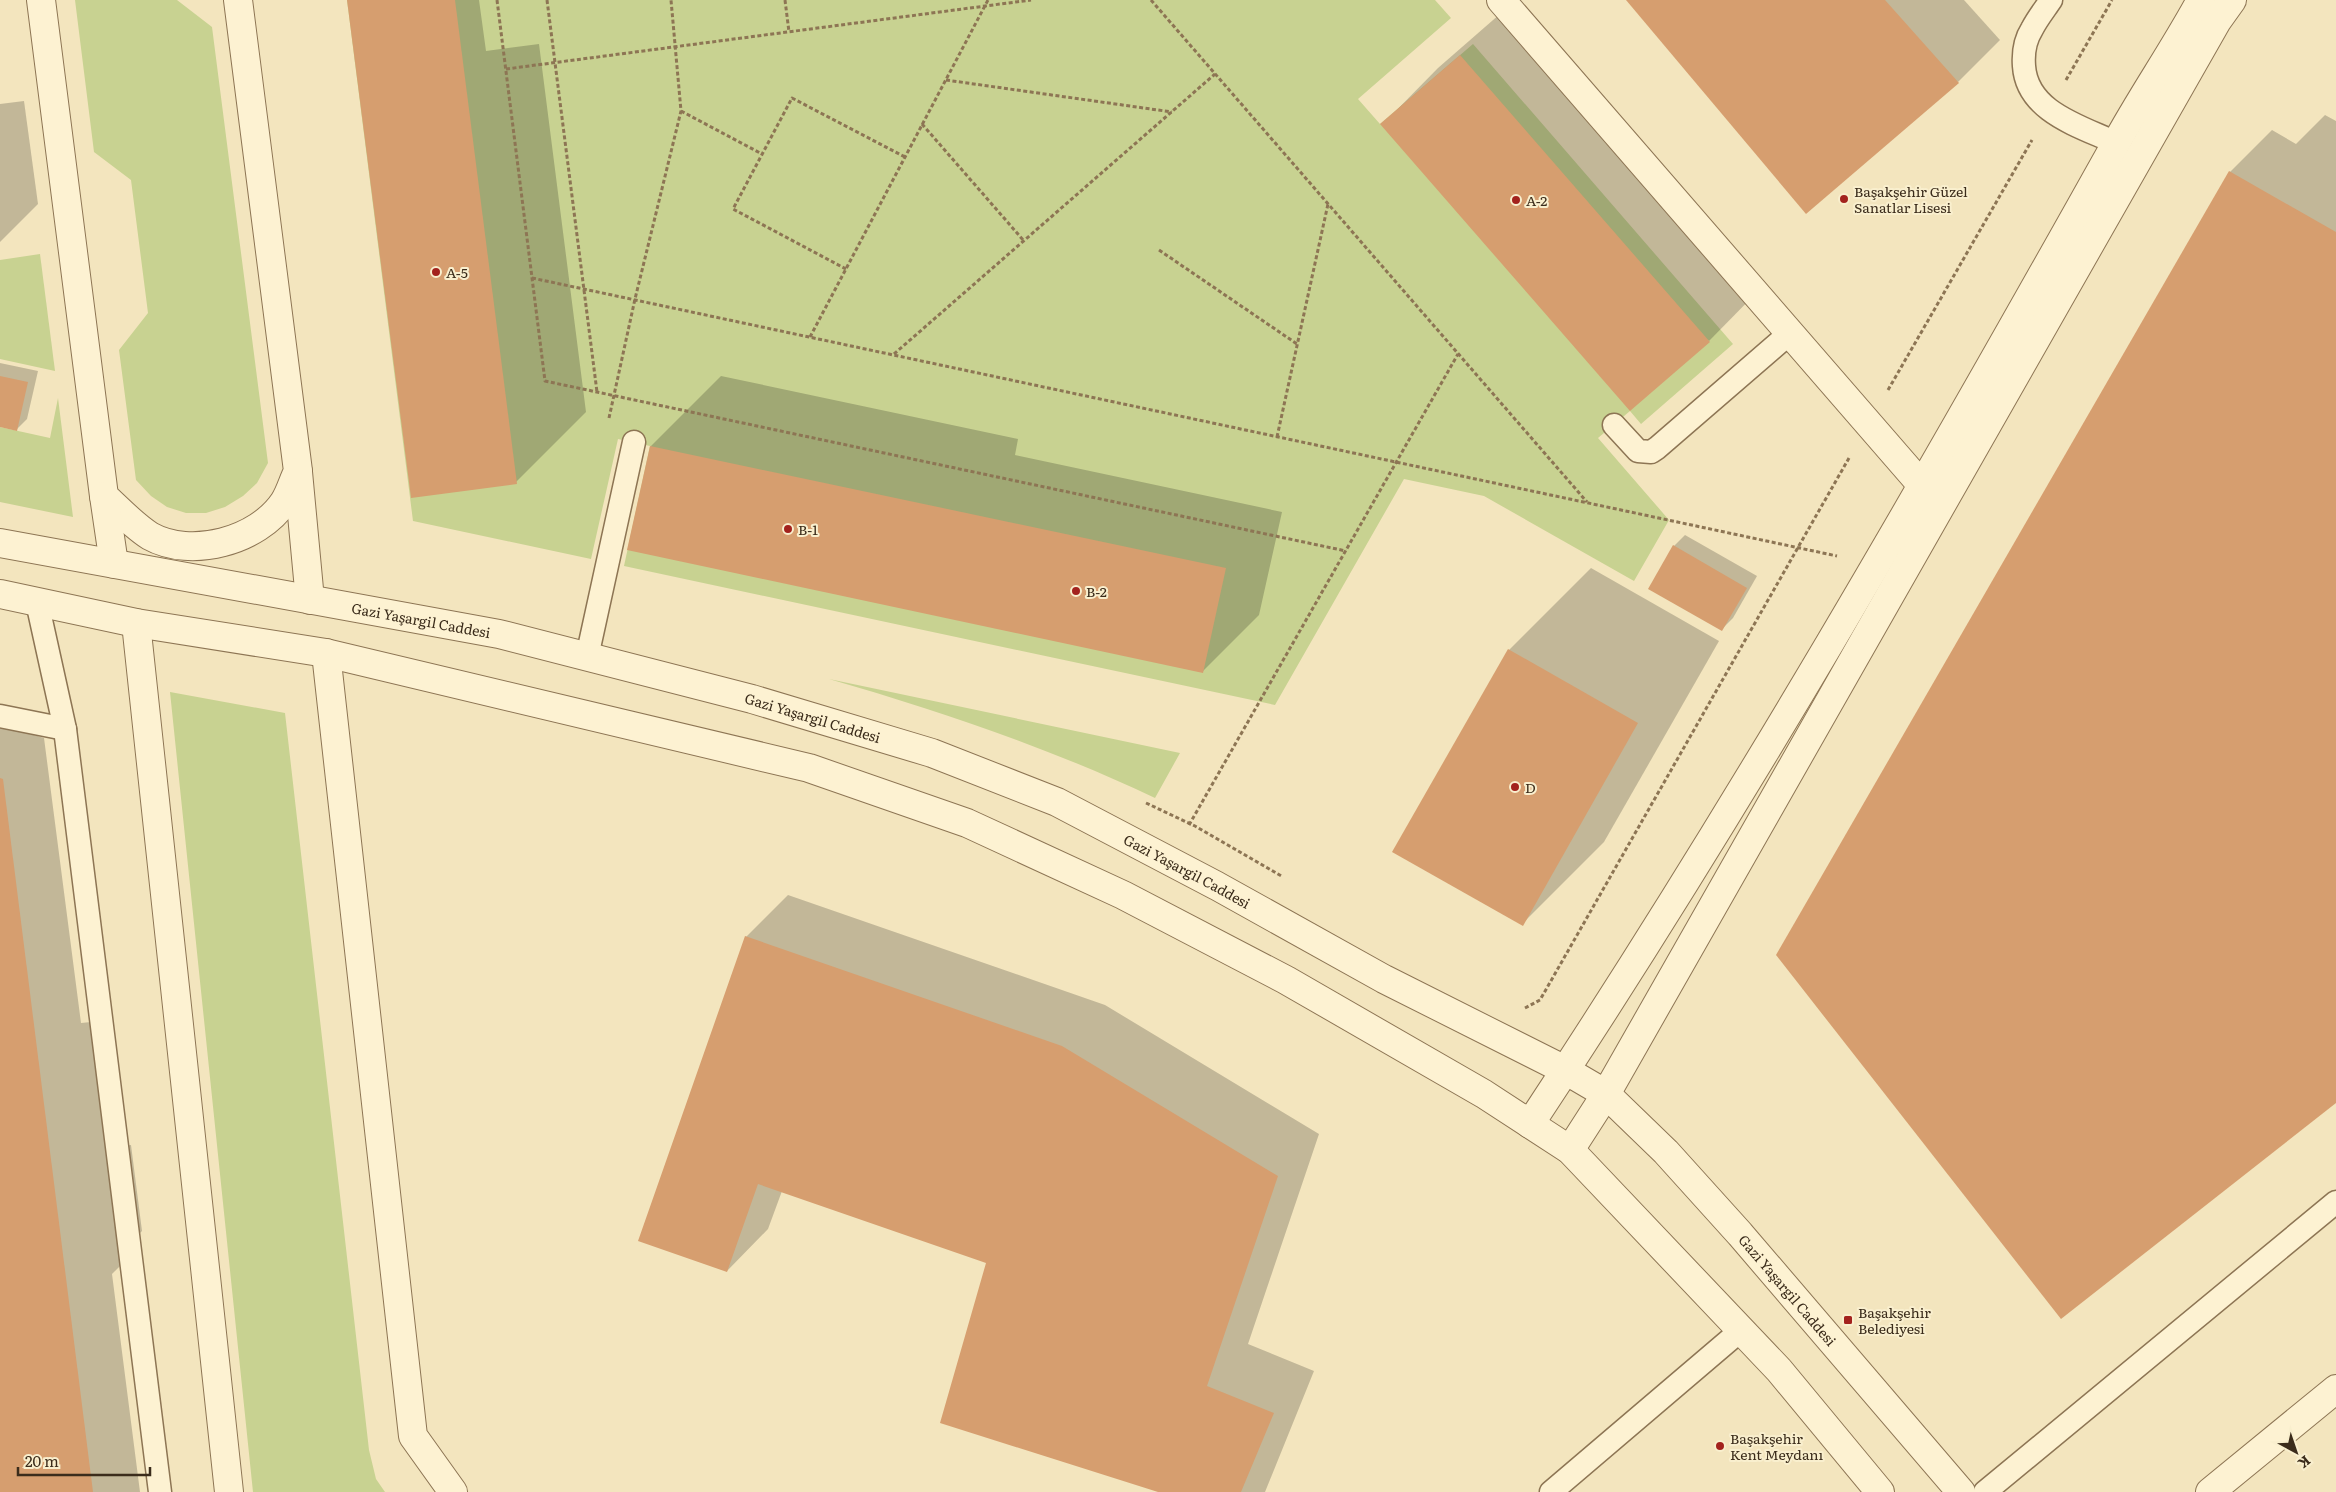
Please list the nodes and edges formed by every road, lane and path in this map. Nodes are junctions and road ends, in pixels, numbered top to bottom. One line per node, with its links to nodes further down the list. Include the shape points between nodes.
1 (42, 0): 49 (street)
2 (238, 0): 47 (street)
3 (497, 0): 19 (path)
4 (547, 0): 18 (path)
5 (671, 0): 17 (path)
6 (785, 0): 16 (path)
7 (988, 0): 15 (path)
8 (1031, 0): 15 (path)
9 (1151, 0): 20 (path)
10 (1501, 0): 36 (street)
11 (2051, 0): 22 (lane, via 2031,30 2023,53 2025,77 2038,102)
12 (2112, 0): 22 (path)
13 (2201, 0): 26 (street)
14 (2232, 0): 51 (street, via 2217,21)
15 (985, 6): 16 (path); 21 (path)
16 (789, 32): 17 (path)
17 (677, 48): 18 (path); 23 (path)
18 (555, 63): 19 (path); 34 (path)
19 (506, 69): 33 (path)
20 (1215, 74): 24 (path); 29 (path)
21 (946, 80): 24 (path); 25 (path)
22 (2050, 109): 26 (lane); 42 (path)
23 (681, 111): 27 (path); 35 (path)
24 (1172, 112): 30 (path)
25 (922, 124): 28 (path); 30 (path)
26 (2116, 143): 48 (street)
27 (762, 154): 28 (path, via 792,98); 32 (path, via 733,209)
28 (905, 157): 32 (path)
29 (1328, 204): 38 (path); 40 (path)
30 (1024, 241): 39 (path)
31 (1159, 250): 38 (path)
32 (846, 269): 37 (path)
33 (532, 278): 34 (path); 41 (path, via 546,381)
34 (584, 289): 35 (path); 41 (path)
35 (634, 299): 37 (path)
36 (1790, 333): 42 (street); 43 (lane, via 1651,452 1638,451)
37 (810, 337): 39 (path)
38 (1298, 344): 44 (path)
39 (893, 354): 44 (path)
40 (1458, 354): 46 (path); 50 (path)
41 (597, 392): 54 (path)
42 (1869, 424): 48 (street); 53 (path)
43 (1614, 425)
44 (1277, 437): 46 (path)
45 (634, 442): 62 (lane)
46 (1396, 462): 50 (path); 54 (path)
47 (298, 471): 49 (street, via 284,503 263,522 238,538 211,546 180,546 152,536 129,521); 58 (street)
48 (1922, 485): 51 (street); 56 (street)
49 (104, 496): 55 (street)
50 (1587, 503): 53 (path)
51 (1941, 507): 71 (street)
52 (0, 543): 55 (street, Gazi Yaşargil Caddesi)
53 (1798, 548): 56 (path); 69 (path, via 1540,1000)
54 (1346, 551): 66 (path)
55 (114, 564): 58 (street, Gazi Yaşargil Caddesi)
56 (1876, 564): 70 (street, via 1733,806)
57 (0, 594): 59 (street)
58 (310, 600): 62 (street, Gazi Yaşargil Caddesi, via 499,634)
59 (37, 602): 60 (street); 64 (lane)
60 (136, 623): 61 (street); 78 (street)
61 (326, 653): 72 (street, via 809,768 967,823 1123,895 1286,980); 79 (street, via 414,1436)
62 (587, 657): 67 (street, Gazi Yaşargil Caddesi, via 752,699 932,753 1057,802)
63 (0, 716): 64 (lane)
64 (65, 729): 77 (lane)
65 (1142, 802): 66 (path)
66 (1190, 824): 67 (path); 68 (path)
67 (1169, 861): 70 (street, Gazi Yaşargil Caddesi, via 1384,979)
68 (1289, 880)
69 (1520, 1009)
70 (1566, 1070): 71 (street, Gazi Yaşargil Caddesi); 72 (street)
71 (1606, 1094): 73 (street); 82 (street, Gazi Yaşargil Caddesi, via 1666,1152 1740,1234)
72 (1530, 1124): 73 (street)
73 (1570, 1150): 75 (street)
74 (2336, 1202): 83 (lane)
75 (1740, 1331): 80 (lane); 81 (street, via 1779,1370)
76 (2336, 1389): 84 (street)
77 (160, 1492)
78 (229, 1492)
79 (453, 1492)
80 (1551, 1492)
81 (1880, 1492)
82 (1961, 1492)
83 (1985, 1492)
84 (2210, 1492)

